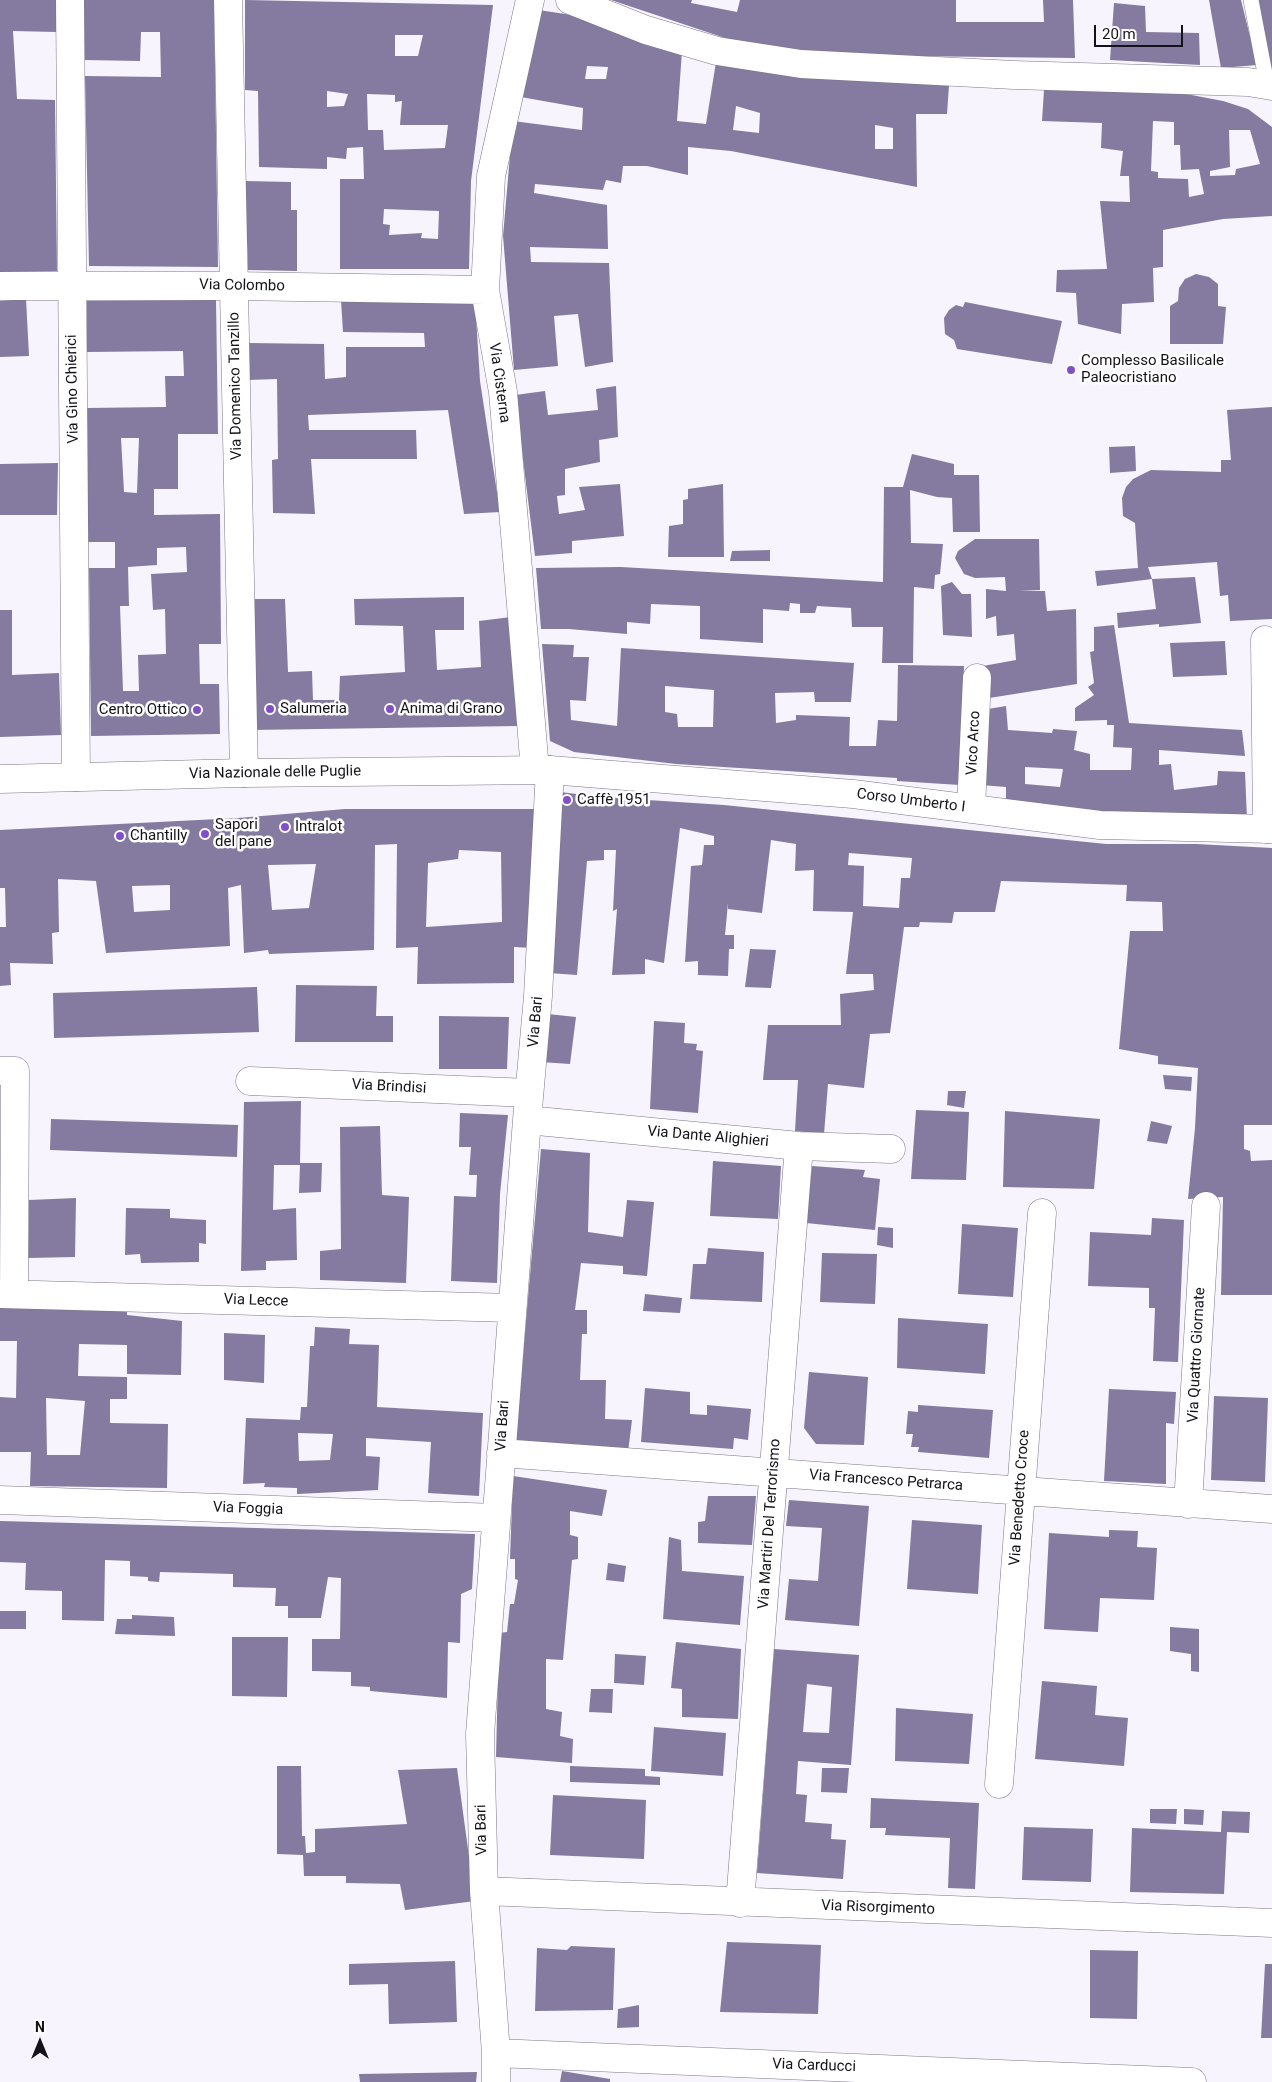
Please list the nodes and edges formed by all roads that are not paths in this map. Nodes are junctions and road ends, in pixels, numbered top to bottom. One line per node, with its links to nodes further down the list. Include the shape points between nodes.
1 (70, 0): 7 (street, Via Gino Chierici)
2 (228, 0): 9 (street, Via Domenico Tanzillo)
3 (530, 0): 10 (street, Via Cisterna, via 491,176)
4 (570, 0): 6 (street, via 646,30 717,51 801,64)
5 (1251, 0): 6 (lane)
6 (1269, 85)
7 (72, 285): 8 (street, Via Colombo); 9 (street, Via Colombo); 15 (street, Via Gino Chierici)
8 (0, 286)
9 (234, 286): 10 (street, Via Colombo); 14 (street, Via Domenico Tanzillo)
10 (485, 290): 13 (street, Via Cisterna, via 503,392)
11 (1265, 640): 18 (street)
12 (977, 678): 17 (street, Vico Arco)
13 (543, 770): 14 (street, Via Nazionale delle Puglie); 17 (street, Corso Umberto I, via 853,794); 21 (street, Via Bari, via 538,996)
14 (244, 773): 15 (street, Via Nazionale delle Puglie)
15 (76, 777): 16 (street, Via Nazionale delle Puglie)
16 (0, 779)
17 (971, 808): 18 (street, Corso Umberto I, via 1100,825)
18 (1270, 829)
19 (0, 1071): 27 (street, via 14,1072)
20 (250, 1081): 21 (street, Via Brindisi)
21 (529, 1094): 22 (street, Via Bari)
22 (527, 1120): 23 (street, Via Dante Alighieri); 28 (street, Via Bari)
23 (799, 1146): 24 (street, Via Dante Alighieri); 30 (street, Via Martiri Del Terrorismo)
24 (891, 1149)
25 (1206, 1206): 33 (street, Via Quattro Giornate)
26 (1042, 1213): 31 (street, Via Benedetto Croce)
27 (7, 1294): 28 (street, Via Lecce)
28 (512, 1308): 29 (street, Via Bari)
29 (501, 1453): 30 (street, Via Francesco Petrarca); 35 (street, Via Bari)
30 (774, 1473): 31 (street, Via Francesco Petrarca); 38 (street, Via Martiri Del Terrorismo)
31 (1020, 1491): 33 (street, Via Francesco Petrarca); 36 (street, Via Benedetto Croce)
32 (0, 1500): 35 (street, Via Foggia)
33 (1188, 1504): 34 (street, Via Francesco Petrarca)
34 (1272, 1509)
35 (496, 1518): 37 (street, Via Bari, via 480,1734)
36 (999, 1784)
37 (484, 1891): 38 (street, Via Risorgimento); 40 (street, Via Bari)
38 (740, 1903): 39 (street, Via Risorgimento)
39 (1272, 1923)
40 (496, 2053): 41 (street, Via Carducci); 42 (street, Via Bari)
41 (1034, 2079): 43 (street, Via Carducci)
42 (496, 2082)
43 (1192, 2082)

